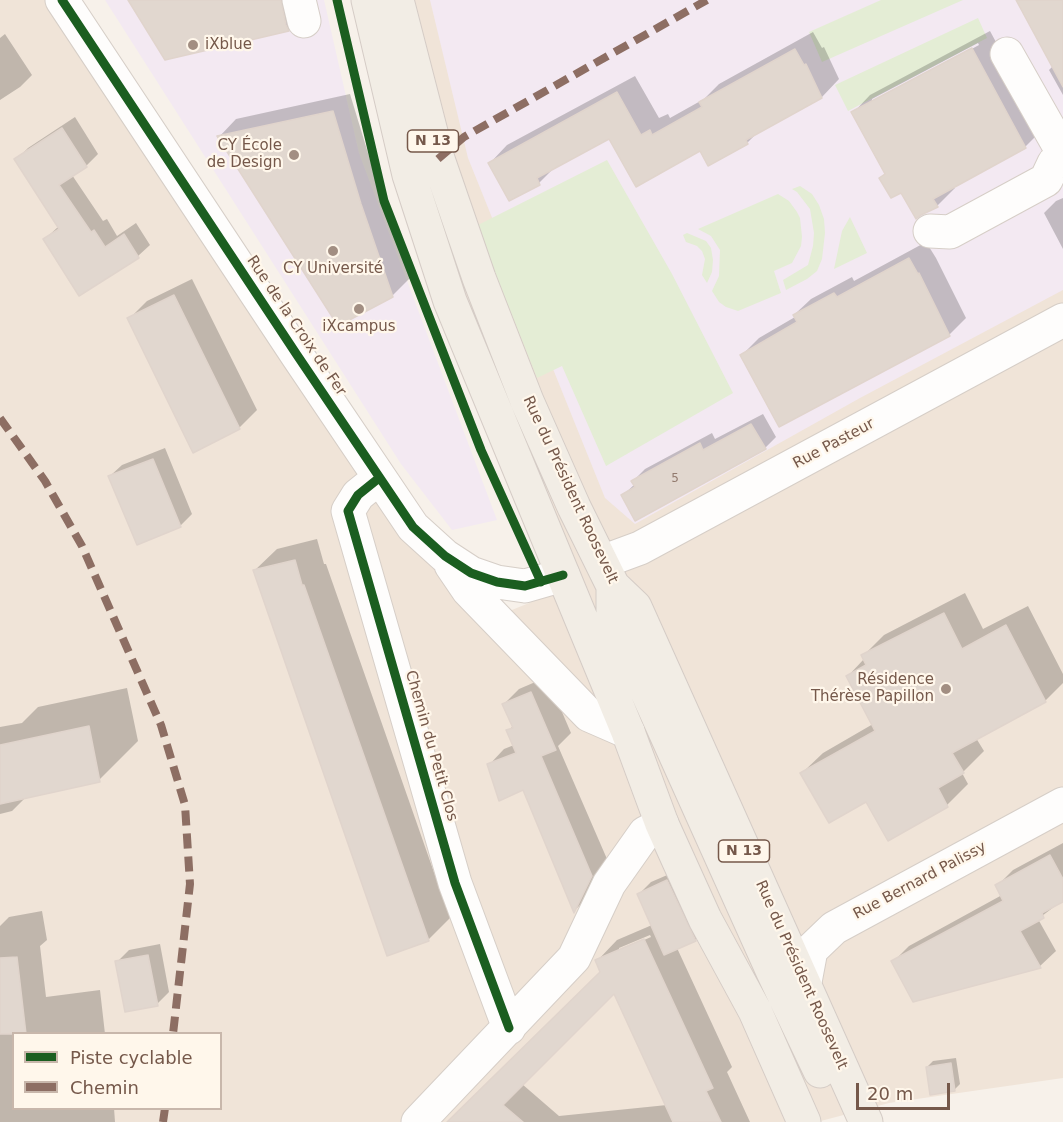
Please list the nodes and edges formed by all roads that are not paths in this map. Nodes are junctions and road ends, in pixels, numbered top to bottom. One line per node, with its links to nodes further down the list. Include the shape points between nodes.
1 (62, 0): 9 (street, Rue de la Croix de Fer)
2 (368, 0): 12 (main road, N 13, via 409,175 450,301)
3 (397, 0): 11 (main road, Rue du Président Roosevelt / N 13, via 438,159 478,278 527,401)
4 (1007, 54): 5 (street)
5 (1063, 153)
6 (1063, 158): 7 (street, via 1054,163 1046,180 950,232)
7 (930, 231)
8 (1063, 321): 11 (street, Rue Pasteur, via 640,548)
9 (379, 478): 10 (street, Rue de la Croix de Fer, via 413,527); 17 (street, Chemin du Petit Clos, via 358,495 348,511 454,883)
10 (445, 556): 12 (street, Rue de la Croix de Fer, via 471,573 497,582 525,586); 13 (street, Rue de la Croix de Fer, via 468,590 589,715)
11 (607, 574): 12 (main road); 16 (main road, Rue du Président Roosevelt / N 13, via 635,607); 21 (main road, via 613,616)
12 (563, 575): 13 (main road, N 13)
13 (628, 732): 15 (main road, N 13); 20 (main road, via 729,932 782,1020)
14 (1063, 804): 16 (street, Rue Bernard Palissy, via 834,928 811,950)
15 (662, 824): 17 (street, via 645,833 609,884 574,958); 19 (main road, N 13, via 705,919 755,1011)
16 (805, 982): 22 (main road, Rue du Président Roosevelt / N 13)
17 (509, 1028): 18 (street)
18 (418, 1122)
19 (804, 1122)
20 (826, 1122)
21 (842, 1122)
22 (866, 1122)

